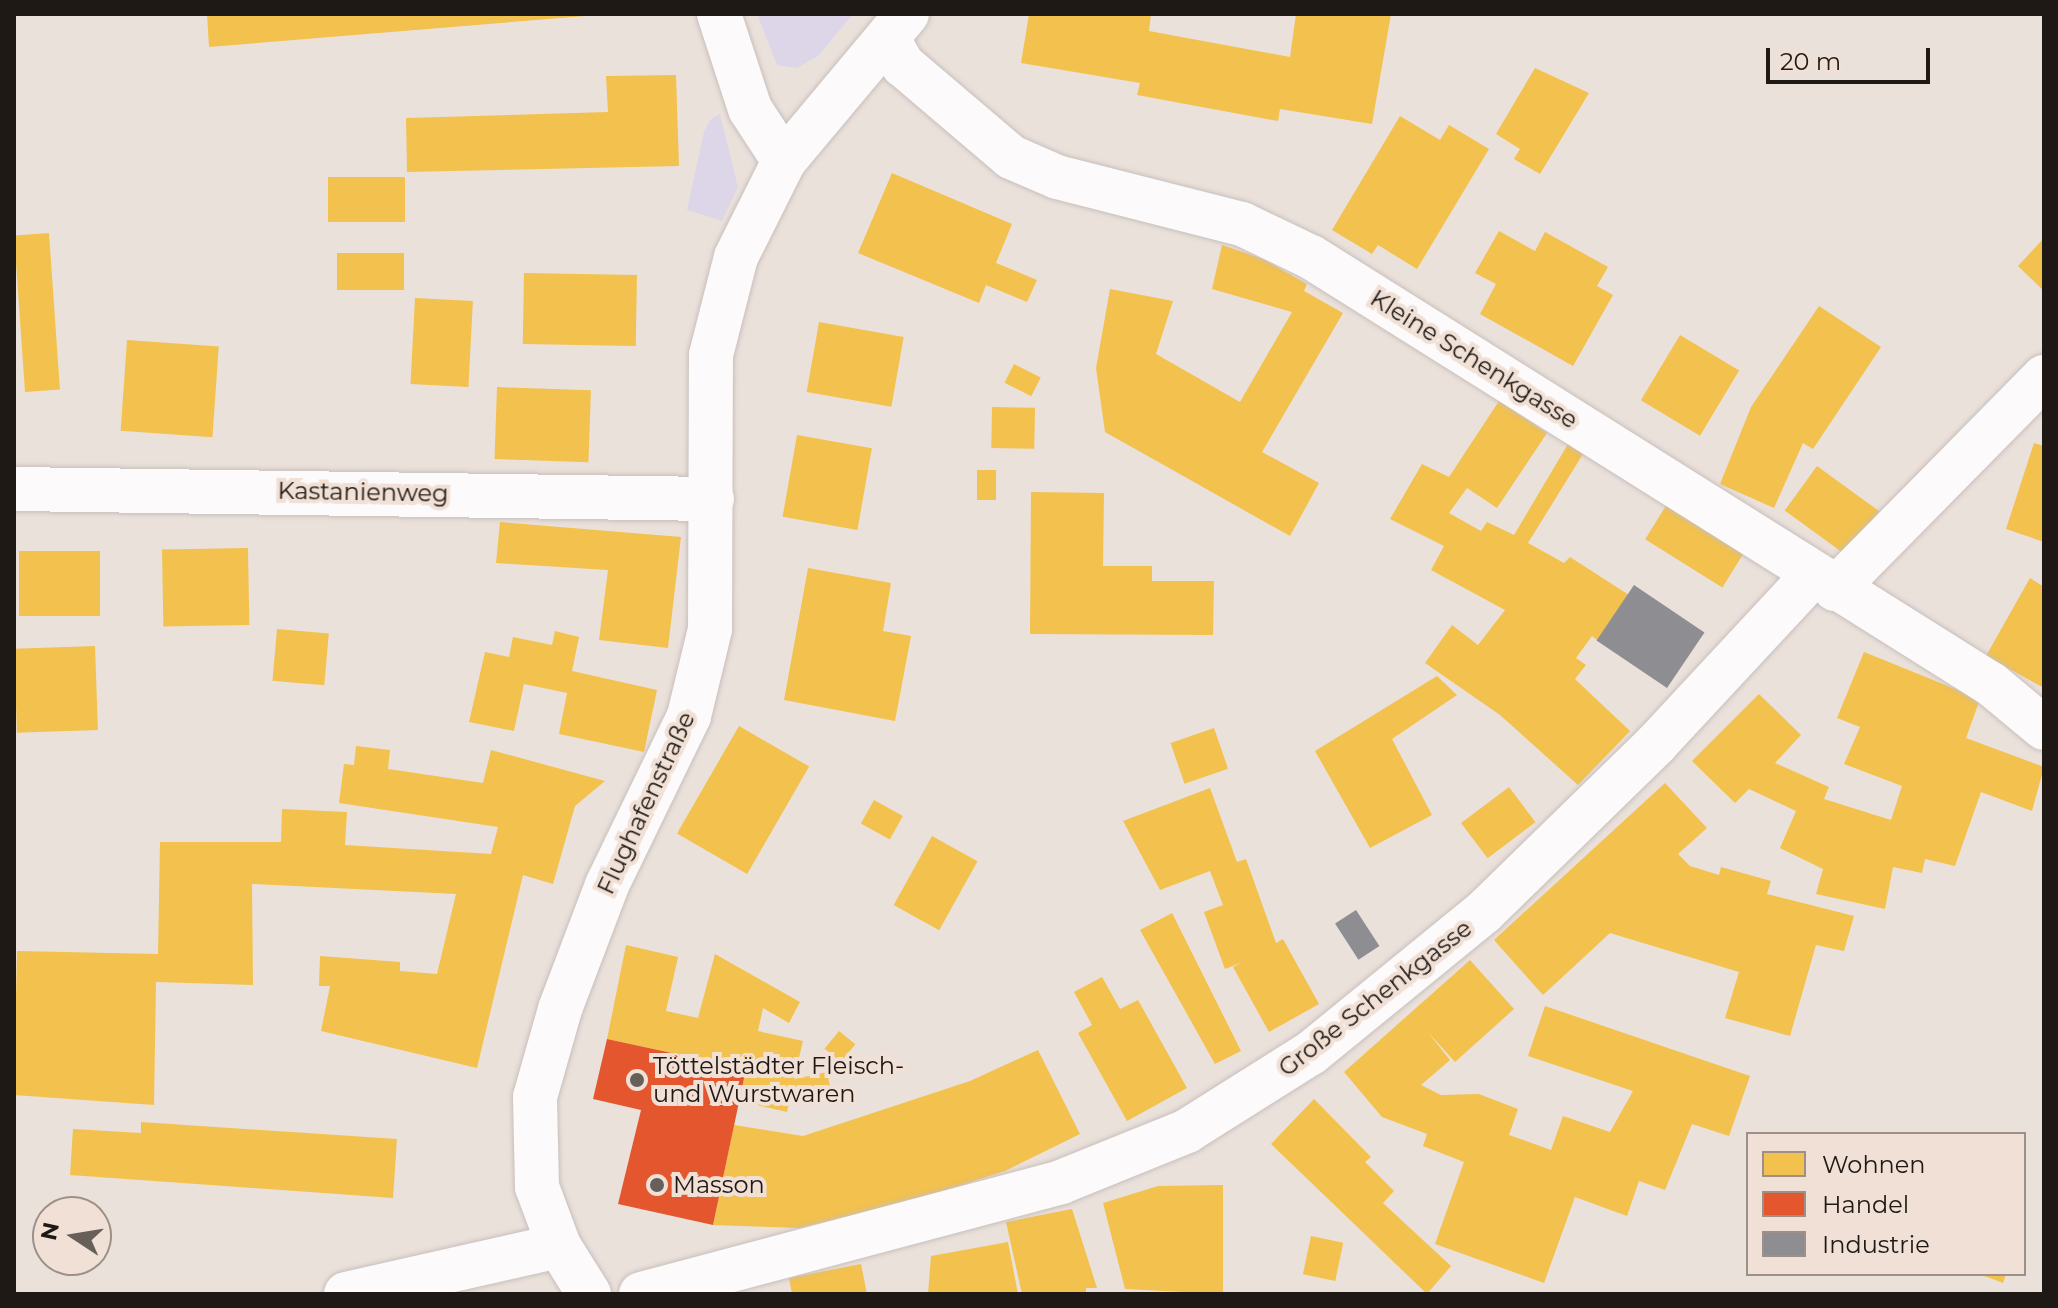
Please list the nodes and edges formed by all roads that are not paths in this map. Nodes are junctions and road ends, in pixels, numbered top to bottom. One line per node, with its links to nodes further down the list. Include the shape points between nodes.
1 (719, 14): 3 (street, via 750,109)
2 (898, 27): 3 (street, Flughafenstraße); 7 (street, Kleine Schenkgasse, via 903,65 1011,157 1057,177 1242,224 1311,257)
3 (784, 161): 6 (street, Flughafenstraße, via 736,257 711,355)
4 (2044, 377): 7 (street, Große Schenkgasse)
5 (14, 489): 6 (street, Kastanienweg)
6 (712, 499): 9 (street, Flughafenstraße, via 710,629 689,716 607,885 560,1009 535,1097 537,1187)
7 (1824, 582): 8 (street, Kleine Schenkgasse, via 1991,684); 12 (street, Große Schenkgasse, via 1484,912 1311,1053 1187,1131 1061,1182)
8 (2044, 728)
9 (559, 1246): 10 (street); 11 (street, Flughafenstraße)
10 (368, 1291)
11 (589, 1294)
12 (641, 1294)

